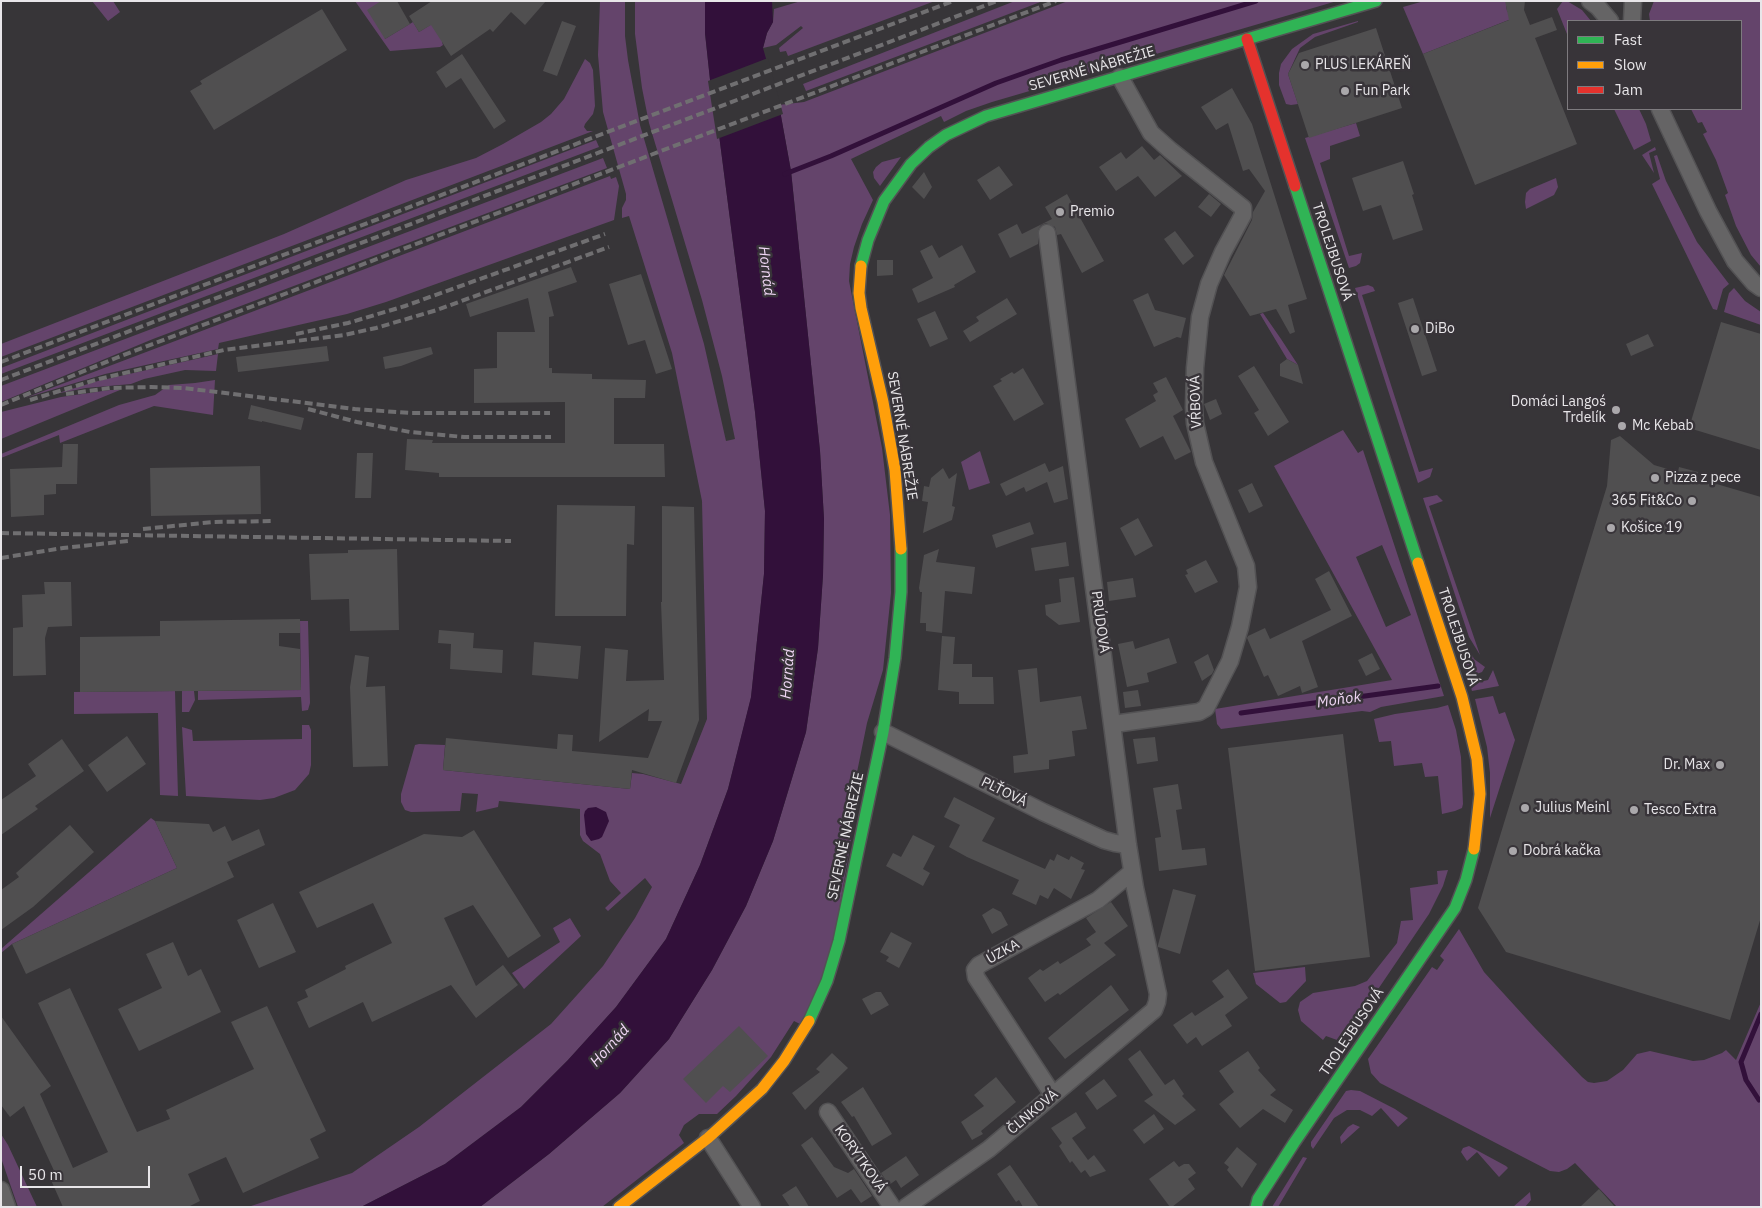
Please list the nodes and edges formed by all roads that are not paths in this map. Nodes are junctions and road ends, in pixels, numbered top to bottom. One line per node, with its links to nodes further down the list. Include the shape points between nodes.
1 (1376, 1): 8 (street, SEVERNÉ NÁBREŽIE)
2 (1590, 1): 5 (street)
3 (1609, 1): 6 (street)
4 (1632, 1): 7 (street)
5 (1609, 20)
6 (1618, 20)
7 (1632, 20)
8 (1247, 39): 9 (street, SEVERNÉ NÁBREŽIE); 27 (street, TROLEJBUSOVÁ, via 1462,697 1477,759 1480,794 1474,849 1455,908 1294,1143)
9 (1120, 76): 13 (street, VŔBOVÁ, via 1155,137 1243,208 1243,215 1210,284 1200,317 1195,368 1195,423 1204,462 1246,566 1248,587 1230,661 1206,708 1199,712); 14 (street, SEVERNÉ NÁBREŽIE, via 986,116 946,135 923,153 896,183 868,240 862,260 861,308 895,470 901,540 901,592 895,658)
10 (1660, 110): 12 (street, via 1735,261)
11 (1047, 233): 13 (street, PRÚDOVÁ)
12 (1761, 288)
13 (1114, 724): 15 (street, PRÚDOVÁ)
14 (883, 732): 15 (street, PLŤOVÁ, via 1104,840); 20 (street, SEVERNÉ NÁBREŽIE, via 839,941 816,1008 784,1061 762,1089)
15 (1128, 845): 16 (street, PRÚDOVÁ)
16 (1132, 872): 17 (street, PRÚDOVÁ, via 1158,994); 18 (street, ÚZKA, via 1098,900 975,970 976,977)
17 (1154, 1010): 18 (street, ČLNKOVÁ)
18 (1053, 1095): 26 (street, ČLNKOVÁ, via 989,1149)
19 (828, 1112): 25 (street, KORÝTKOVÁ)
20 (708, 1138): 23 (street, SEVERNÉ NÁBREŽIE); 24 (street)
21 (1, 1190): 22 (street)
22 (7, 1207)
23 (619, 1207)
24 (752, 1207)
25 (892, 1207)
26 (906, 1207)
27 (1256, 1207)

